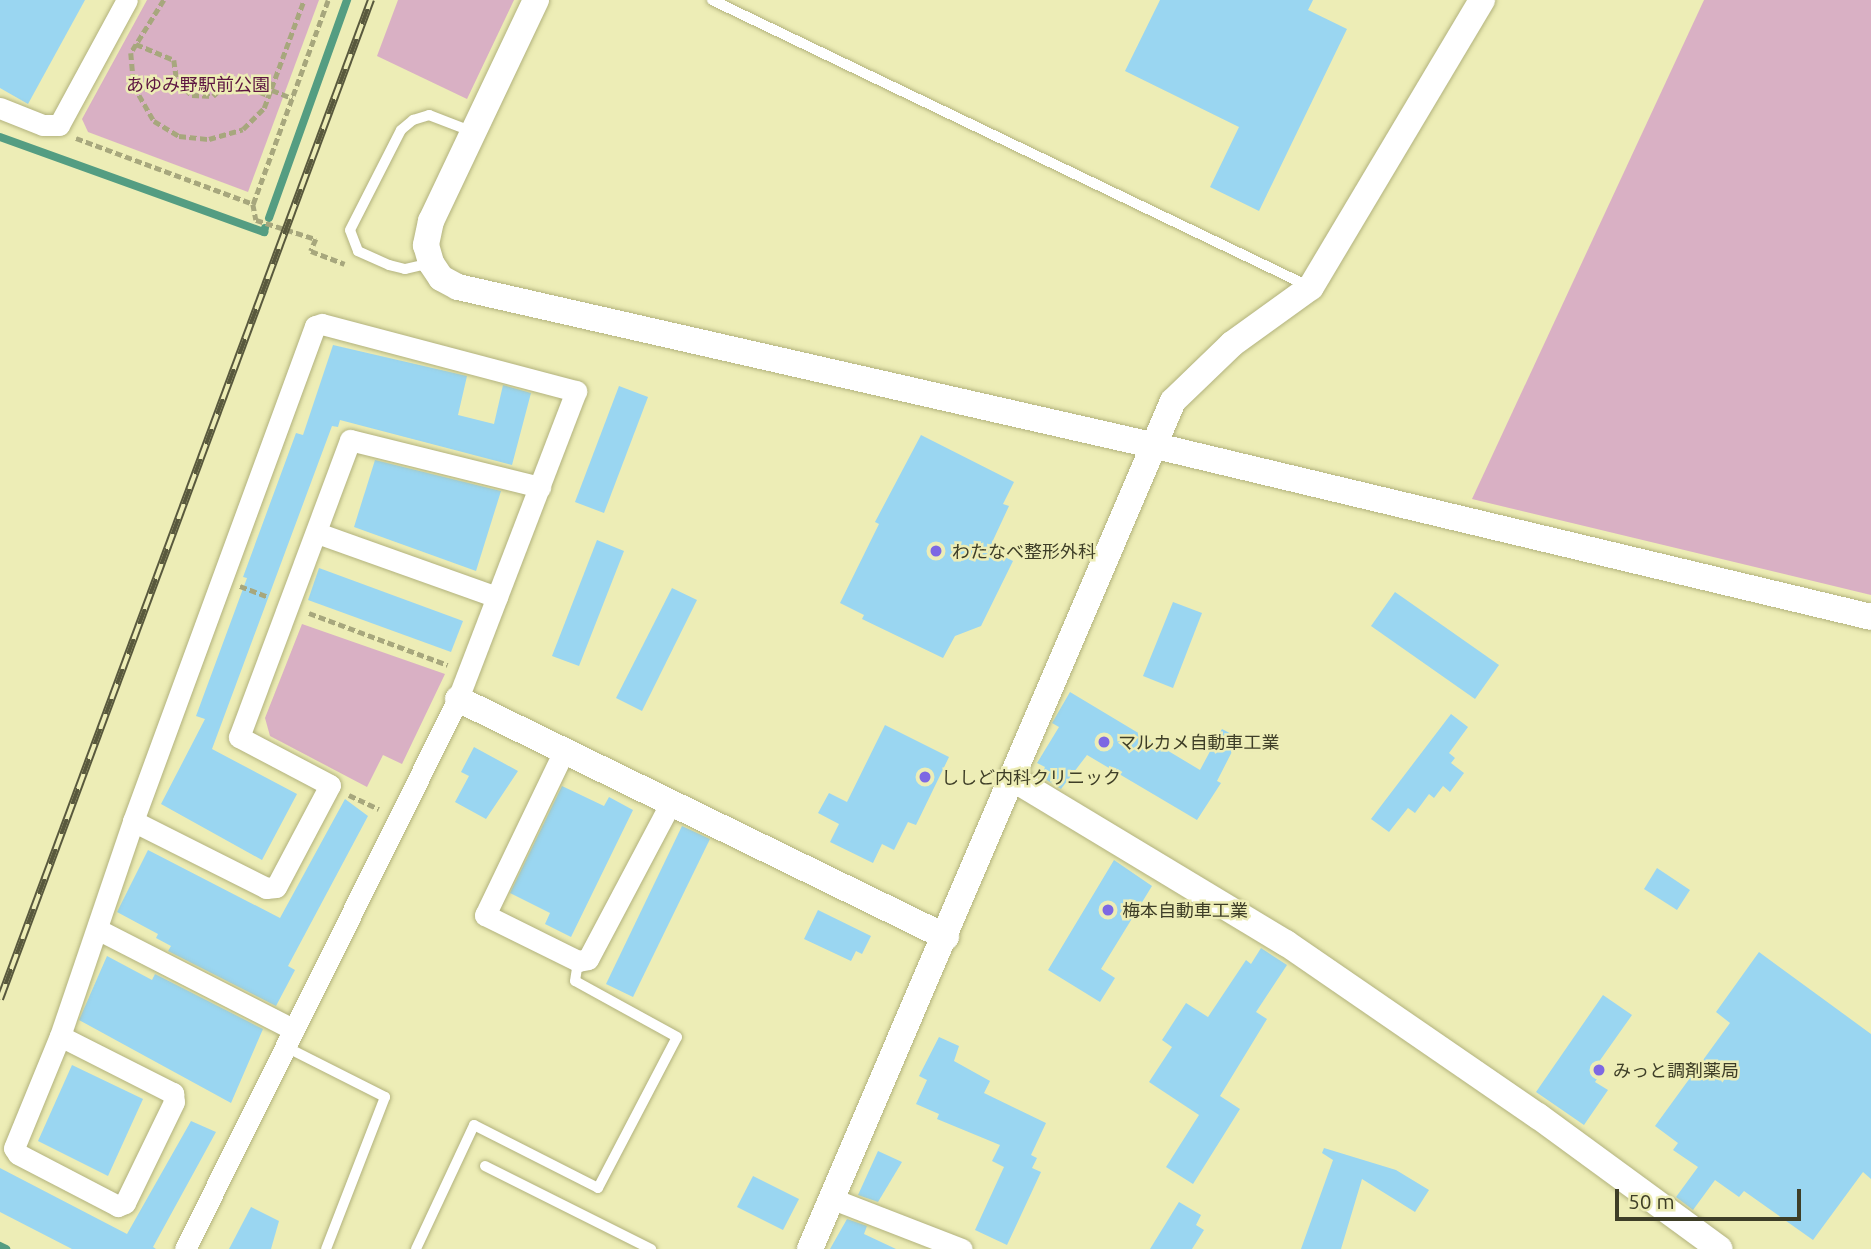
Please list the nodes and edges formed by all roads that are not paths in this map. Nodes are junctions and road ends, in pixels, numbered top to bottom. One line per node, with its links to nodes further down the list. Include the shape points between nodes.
1 (127, 0): 5 (street, via 59,125 43,125)
2 (536, 0): 6 (street)
3 (712, 0): 8 (lane)
4 (1482, 0): 8 (street)
5 (0, 108)
6 (473, 132): 7 (street, via 431,220 426,245); 7 (lane, via 429,115 413,120 401,130 350,230 358,251 389,265 405,269)
7 (431, 263): 9 (street, via 442,278 458,287)
8 (1311, 287): 9 (street, via 1197,374 1174,401)
9 (1152, 446): 13 (street); 16 (street)
10 (540, 487): 11 (street, via 350,440); 12 (street); 18 (street, via 576,391 322,324 315,326)
11 (317, 533): 12 (street); 18 (street, via 239,737 330,785 276,887 267,888)
12 (497, 597): 14 (street)
13 (1871, 617)
14 (458, 699): 15 (street); 23 (street)
15 (563, 752): 17 (street); 21 (street, via 485,915)
16 (1012, 778): 20 (street); 32 (street, via 1286,943 1538,1116)
17 (670, 804): 20 (street); 21 (street, via 588,959)
18 (133, 821): 19 (street)
19 (97, 929): 22 (street); 23 (street)
20 (946, 937): 25 (street)
21 (578, 961): 28 (lane, via 575,981 677,1037 598,1188 474,1125)
22 (60, 1036): 22 (street, via 14,1148 118,1206 125,1203 174,1102 173,1093)
23 (290, 1038): 26 (street); 27 (lane, via 385,1097)
24 (485, 1166): 29 (lane)
25 (833, 1199): 30 (street); 31 (street)
26 (185, 1249)
27 (326, 1249)
28 (416, 1249)
29 (651, 1249)
30 (810, 1249)
31 (962, 1249)
32 (1720, 1249)

